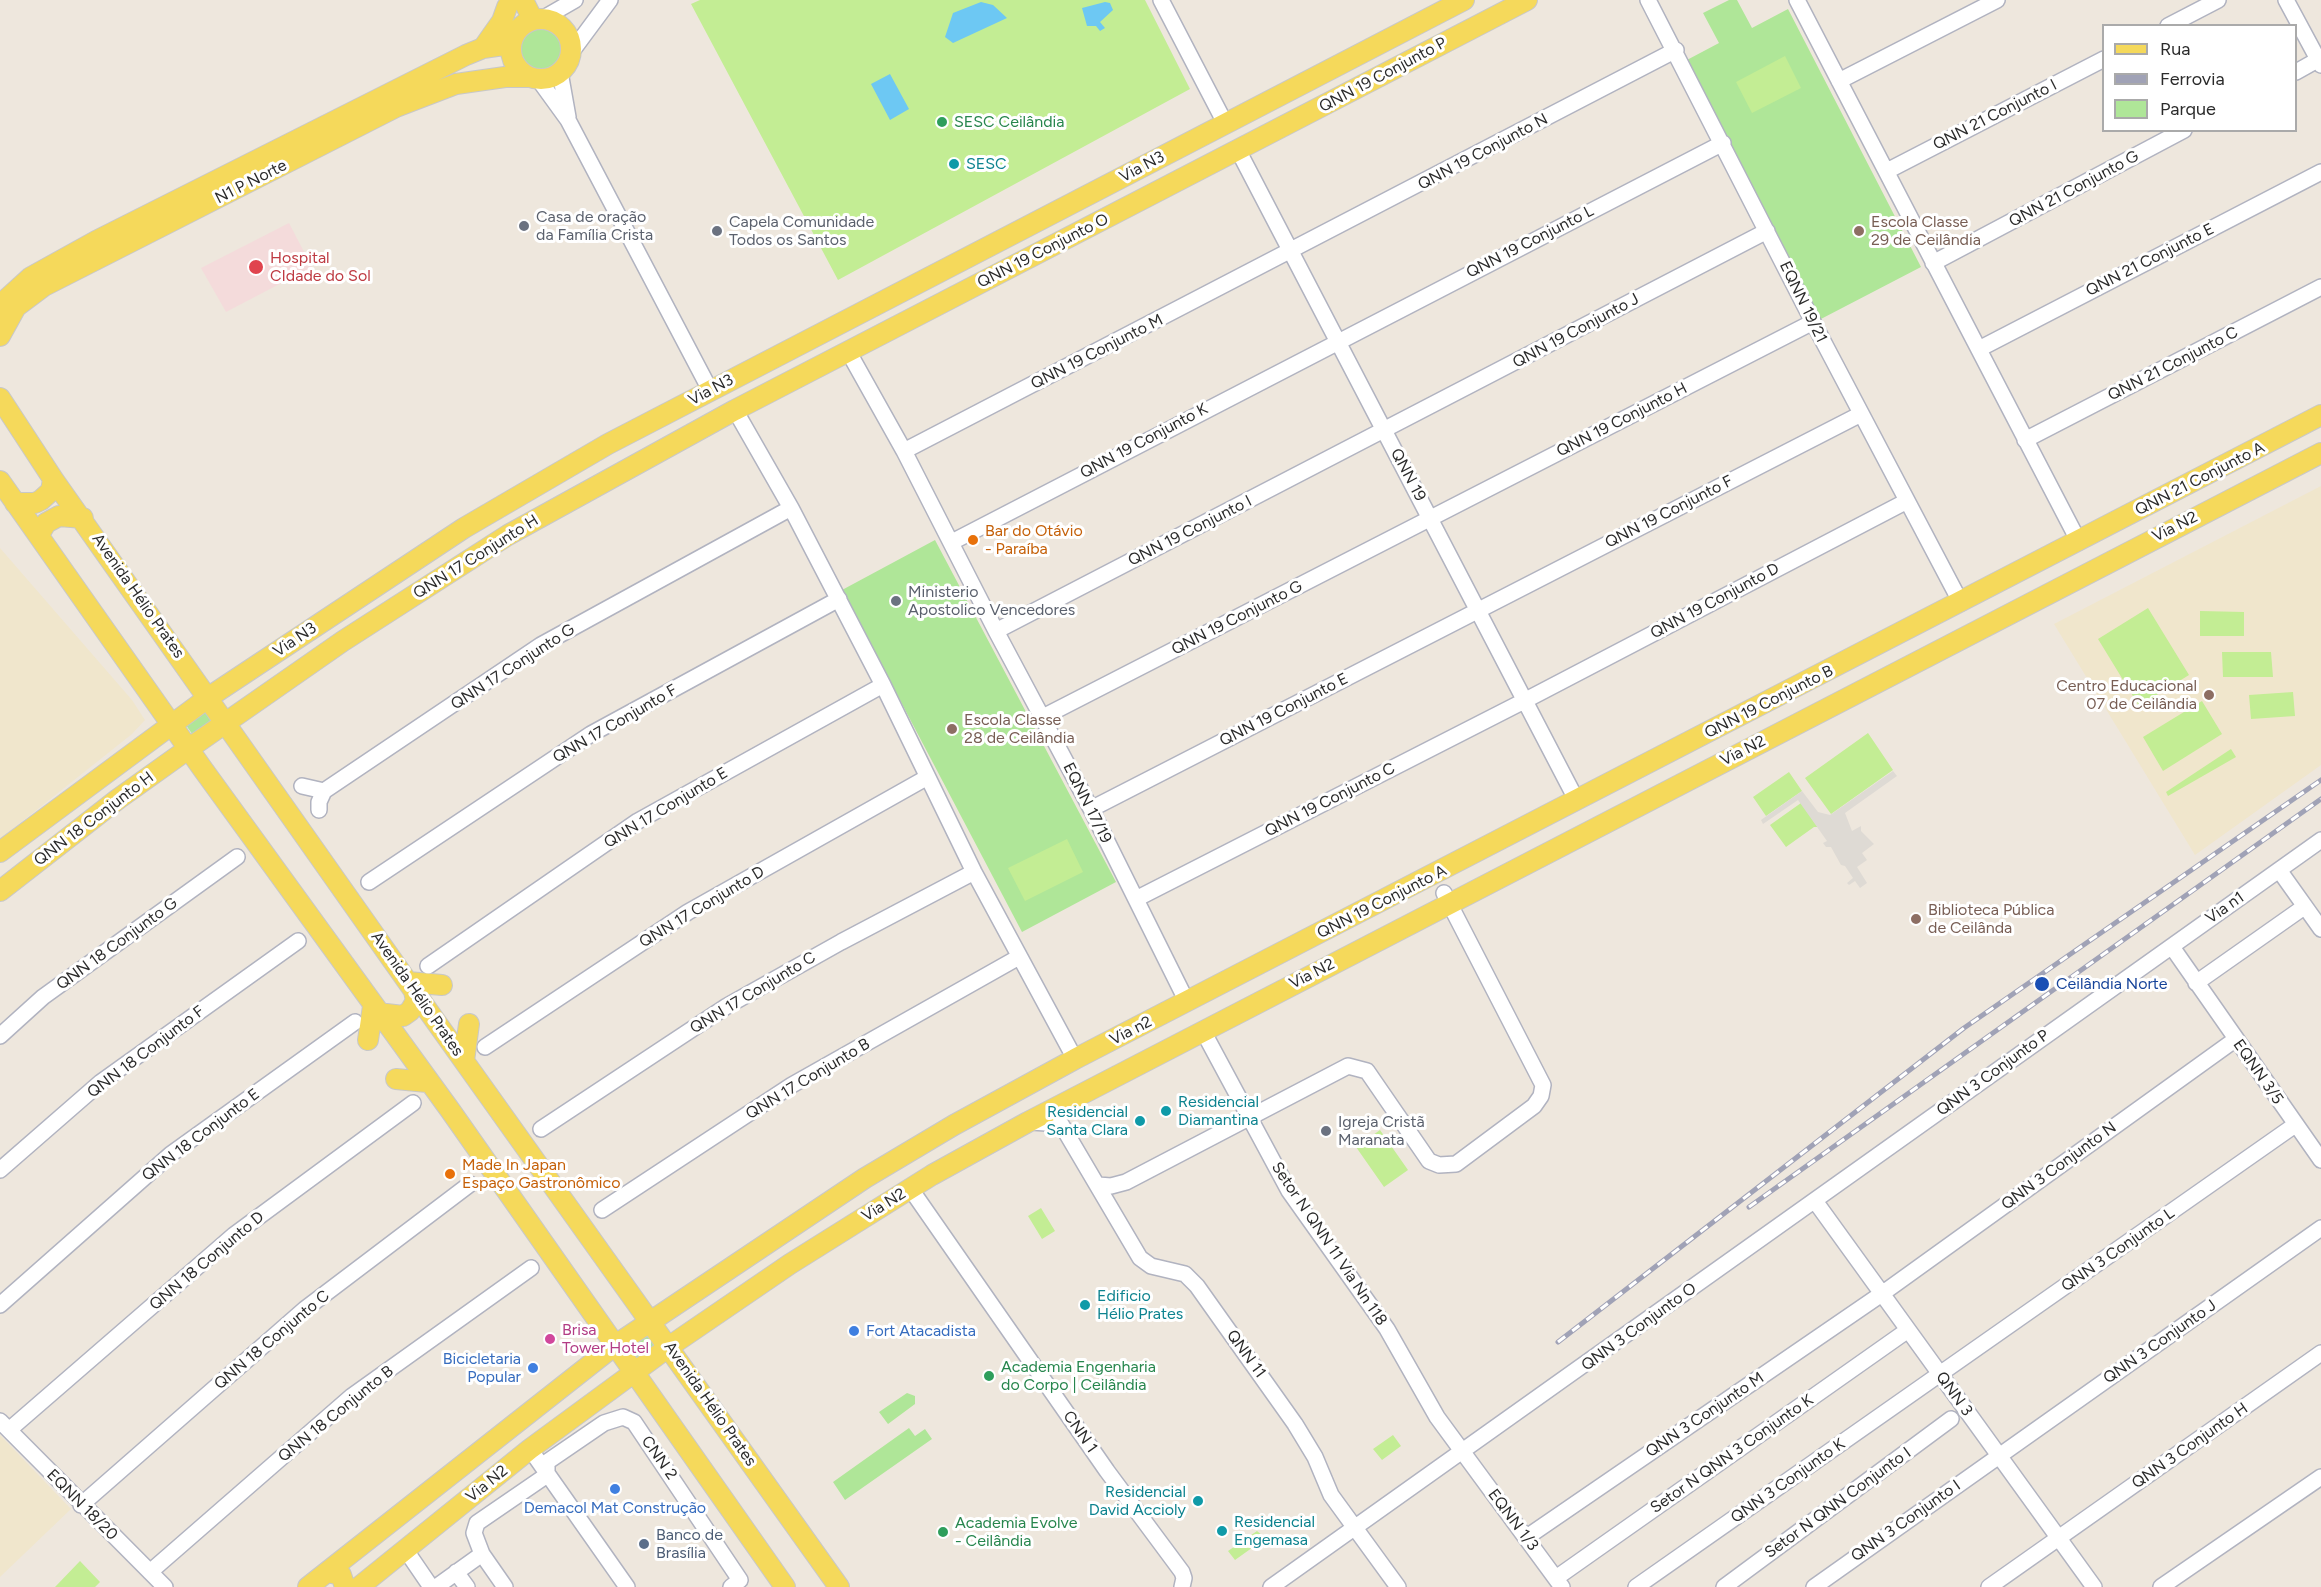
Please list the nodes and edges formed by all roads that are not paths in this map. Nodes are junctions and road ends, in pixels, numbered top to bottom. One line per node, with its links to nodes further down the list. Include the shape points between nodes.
1 (575, 0): 16 (street, N1 P Norte)
2 (610, 0): 19 (street)
3 (1161, 0): 28 (street)
4 (1464, 0): 13 (main road, Via N3)
5 (1481, 0): 14 (main road, via 1467,8 1464,15 1469,24)
6 (1527, 0): 14 (main road, QNN 19 Conjunto P)
7 (1648, 0): 18 (street, EQNN 19/21)
8 (1797, 0): 25 (street)
9 (1997, 0): 25 (street)
10 (2218, 0): 15 (street)
11 (2286, 0): 21 (street)
12 (511, 2): 16 (main road); 17 (main road)
13 (1434, 16): 26 (main road, via 1441,15 1449,22 1445,36 1377,69); 28 (main road, Via N3)
14 (1479, 24): 26 (main road, QNN 19 Conjunto P)
15 (2172, 24)
16 (526, 28): 17 (main road, N1 P Norte); 19 (main road, via 552,21 567,34); 24 (main road, via 514,63)
17 (483, 48): 41 (main road, N1 P Norte, via 89,245 31,277)
18 (1676, 51): 31 (street, EQNN 19/21); 37 (street, QNN 19 Conjunto N)
19 (570, 54): 23 (main road)
20 (2102, 60): 33 (street, QNN 21 Conjunto I)
21 (2320, 61): 22 (street)
22 (2297, 71)
23 (560, 72): 24 (main road); 27 (street)
24 (534, 78): 27 (street); 43 (main road, N1 P Norte, via 505,77 456,84 396,107 44,286 16,307)
25 (1839, 81): 33 (street)
26 (1350, 92): 32 (main road, QNN 19 Conjunto P)
27 (568, 120): 48 (street)
28 (1225, 123): 30 (main road, Via N3)
29 (2180, 132): 39 (street, QNN 21 Conjunto G)
30 (1199, 137): 36 (main road, Via N3); 38 (main road, via 1164,164 1022,238 1017,251)
31 (1723, 143): 35 (street, EQNN 19/21); 44 (street, QNN 19 Conjunto L)
32 (1238, 150): 37 (street, QNN 19); 38 (main road, QNN 19 Conjunto O)
33 (1887, 171): 39 (street)
34 (2321, 172): 45 (street, QNN 21 Conjunto E)
35 (1767, 231): 42 (street, EQNN 19/21); 54 (street, QNN 19 Conjunto J)
36 (985, 248): 47 (main road, via 996,248 1000,254 1000,262 994,268 856,338); 48 (main road, Via N3)
37 (1290, 253): 44 (street, QNN 19); 57 (street, QNN 19 Conjunto M)
38 (1031, 257): 46 (main road, QNN 19 Conjunto O)
39 (1933, 263): 45 (street)
40 (2321, 288): 55 (street, QNN 21 Conjunto C)
41 (0, 304)
42 (1813, 322): 51 (street, EQNN 19/21); 67 (street, QNN 19 Conjunto H)
43 (0, 336)
44 (1337, 341): 54 (street, QNN 19); 71 (street, QNN 19 Conjunto K)
45 (1978, 349): 55 (street)
46 (849, 351): 47 (main road, Via N3); 57 (street, EQNN 17/19)
47 (820, 366): 50 (main road, Via N3)
48 (710, 390): 56 (main road, Via N3)
49 (0, 398): 61 (main road, Avenida Hélio Prates)
50 (735, 410): 65 (street); 70 (main road, QNN 17 Conjunto H)
51 (1861, 414): 63 (street, EQNN 19/21); 76 (street, QNN 19 Conjunto F)
52 (2321, 416): 59 (main road, QNN 21 Conjunto A)
53 (2321, 425): 60 (main road, via 2259,460 2259,470 2269,476)
54 (1385, 431): 67 (street, QNN 19); 77 (street, QNN 19 Conjunto I)
55 (2025, 440): 72 (street)
56 (608, 444): 68 (main road, Via N3); 70 (main road, via 496,519 494,531)
57 (904, 451): 71 (street, EQNN 17/19)
58 (2321, 453): 60 (main road, Via N2)
59 (2220, 468): 72 (main road, QNN 21 Conjunto A); 73 (main road, via 2241,464 2244,484 2192,510)
60 (2292, 468): 73 (main road, Via N2)
61 (53, 479): 64 (main road, via 51,491 41,500); 66 (main road, Avenida Hélio Prates)
62 (0, 481): 64 (main road)
63 (1907, 501): 75 (street, EQNN 19/21); 83 (street, QNN 19 Conjunto D)
64 (15, 503): 69 (main road)
65 (791, 508): 74 (street); 91 (street, QNN 17 Conjunto G, via 541,645)
66 (83, 518): 69 (main road, via 59,516 46,523); 81 (main road, Avenida Hélio Prates)
67 (1431, 518): 76 (street, QNN 19); 84 (street, QNN 19 Conjunto G)
68 (464, 528): 78 (main road, via 472,528 477,534 474,548 406,590); 81 (main road, Via N3)
69 (39, 535): 86 (main road)
70 (508, 535): 78 (main road, QNN 17 Conjunto H)
71 (952, 542): 77 (street, EQNN 17/19)
72 (2079, 542): 75 (main road)
73 (2136, 547): 80 (main road, Via N2)
74 (839, 599): 79 (street); 100 (street, QNN 17 Conjunto F, via 591,734)
75 (1952, 607): 80 (main road, via 1887,649 1821,684 1817,691 1826,703); 82 (main road, QNN 19 Conjunto B)
76 (1477, 610): 83 (street, QNN 19); 93 (street, QNN 19 Conjunto E)
77 (996, 631): 84 (street, EQNN 17/19)
78 (343, 641): 85 (main road, QNN 17 Conjunto H)
79 (883, 685): 88 (street); 111 (street, QNN 17 Conjunto E, via 638,821)
80 (1853, 695): 89 (main road, Via N2)
81 (209, 697): 85 (main road, Avenida Hélio Prates); 86 (main road, Via N3)
82 (1778, 698): 89 (main road, via 1800,693 1805,711 1733,747); 92 (main road, QNN 19 Conjunto B)
83 (1524, 701): 92 (street, QNN 19); 105 (street, QNN 19 Conjunto C)
84 (1042, 717): 93 (street, EQNN 17/19)
85 (227, 722): 87 (main road); 114 (main road, Avenida Hélio Prates)
86 (171, 724): 87 (main road); 96 (main road, Via N3)
87 (188, 748): 103 (main road, QNN 18 Conjunto H); 116 (main road)
88 (926, 778): 99 (street); 125 (street, QNN 17 Conjunto D, via 688,912)
89 (1689, 778): 102 (main road, Via N2)
90 (302, 786): 91 (street)
91 (324, 791): 94 (street)
92 (1574, 802): 101 (main road, QNN 19 Conjunto A); 102 (main road, via 1533,833 1458,871 1461,887 1466,890)
93 (1091, 809): 105 (street, EQNN 17/19)
94 (319, 810)
95 (2321, 840): 98 (street, Via n1)
96 (3, 851)
97 (237, 857): 121 (street, QNN 18 Conjunto G, via 43,998)
98 (2279, 870): 106 (street); 109 (street, Via n1)
99 (974, 872): 110 (street); 135 (street, QNN 17 Conjunto C, via 727,1006)
100 (369, 882)
101 (1418, 883): 104 (main road, via 1437,880); 115 (main road, QNN 19 Conjunto A)
102 (1484, 886): 104 (main road, Via N2)
103 (0, 891)
104 (1447, 898): 120 (main road, Via N2, via 1371,935 1312,974); 132 (street, via 1543,1085 1538,1101 1456,1164 1445,1166 1429,1161 1367,1071 1361,1068 1342,1068)
105 (1136, 899): 115 (street, EQNN 17/19)
106 (2304, 907): 107 (street); 112 (street)
107 (2321, 929)
108 (298, 941): 137 (street, QNN 18 Conjunto F, via 101,1082)
109 (2172, 947): 112 (street, EQNN 3/5); 143 (street, QNN 3 Conjunto P)
110 (1019, 957): 126 (street); 144 (street, QNN 17 Conjunto B, via 792,1085)
111 (428, 966)
112 (2196, 982): 122 (street, EQNN 3/5)
113 (442, 985): 114 (main road)
114 (411, 987): 116 (main road, via 416,1001 403,1016); 117 (main road, Avenida Hélio Prates)
115 (1187, 1002): 126 (main road, Via n2)
116 (376, 1010): 123 (main road); 124 (main road)
117 (435, 1020): 124 (main road, via 427,1018 410,1026); 127 (main road, Avenida Hélio Prates)
118 (355, 1022): 149 (street, QNN 18 Conjunto E, via 171,1154)
119 (469, 1024): 127 (main road)
120 (1203, 1031): 132 (street, Setor N QNN 11 Via Nn 118); 133 (main road, Via N2)
121 (0, 1036)
122 (2236, 1039): 134 (street, EQNN 3/5); 148 (street, QNN 3 Conjunto N)
123 (368, 1040)
124 (398, 1041): 129 (main road)
125 (485, 1047)
126 (1075, 1059): 130 (main road, Via N2)
127 (464, 1060): 150 (main road, Avenida Hélio Prates)
128 (396, 1079): 129 (main road)
129 (427, 1082): 152 (main road)
130 (1019, 1089): 138 (main road, via 905,1166 905,1174 911,1179); 139 (main road, Via N2)
131 (413, 1103): 158 (street, QNN 18 Conjunto D, via 234,1235)
132 (1248, 1117): 141 (street, via 1121,1184); 160 (street, Setor N QNN 11 Via Nn 118, via 1289,1191 1381,1321 1419,1390)
133 (1028, 1122): 138 (main road, Via N2); 141 (street, QNN 11, via 1061,1124)
134 (2295, 1125): 136 (street, EQNN 3/5); 156 (street, QNN 3 Conjunto L)
135 (541, 1129)
136 (2321, 1160)
137 (0, 1170)
138 (932, 1175): 142 (main road, Via N2)
139 (865, 1178): 146 (main road, via 887,1173 895,1181 894,1187 821,1235); 150 (main road, Via N2)
140 (470, 1184): 165 (street, QNN 18 Conjunto C, via 305,1309)
141 (1098, 1185): 166 (street, QNN 11, via 1140,1258 1151,1266 1185,1274 1197,1286 1295,1424 1316,1457 1331,1495)
142 (910, 1188): 146 (main road, Via N2); 188 (street, CNN 1, via 1182,1572)
143 (1815, 1200): 148 (street, QNN 3); 160 (street, QNN 3 Conjunto O)
144 (602, 1210)
145 (2321, 1228): 161 (street, QNN 3 Conjunto J)
146 (790, 1264): 153 (main road, Via N2)
147 (531, 1268): 171 (street, QNN 18 Conjunto B, via 352,1396)
148 (1883, 1293): 151 (street, QNN 3); 167 (street, QNN 3 Conjunto M)
149 (0, 1305)
150 (651, 1321): 152 (main road, Via N2); 153 (main road, Avenida Hélio Prates)
151 (1908, 1330): 156 (street, QNN 3); 175 (street, Setor N QNN 3 Conjunto K)
152 (614, 1346): 155 (main road); 164 (main road, Via N2)
153 (670, 1346): 155 (main road, Via N2); 187 (main road, Avenida Hélio Prates)
154 (2321, 1353): 168 (street, QNN 3 Conjunto H)
155 (634, 1374): 159 (main road, Via N2); 186 (main road)
156 (1940, 1376): 161 (street, QNN 3); 191 (street, QNN 3 Conjunto K)
157 (1951, 1419): 192 (street, Setor N QNN Conjunto I)
158 (4, 1426): 165 (street, EQNN 18/20)
159 (530, 1449): 162 (street); 169 (main road, Via N2)
160 (1463, 1453): 166 (street); 167 (street, EQNN 1/3)
161 (1999, 1455): 168 (street, QNN 3); 193 (street, QNN 3 Conjunto I)
162 (547, 1475): 170 (street, CNN 2, via 477,1523 474,1533); 176 (street, CNN 2, via 547,1462 604,1423 618,1417 629,1418 690,1501); 185 (street)
163 (2321, 1477): 196 (street)
164 (431, 1488): 172 (main road, Via N2); 174 (main road, via 410,1513 359,1556 360,1568)
165 (81, 1505): 171 (street, EQNN 18/20)
166 (1353, 1528): 189 (street); 190 (street)
167 (1527, 1537): 175 (street, EQNN 1/3)
168 (2058, 1539): 194 (street, QNN 3 Conjunto H); 195 (street, QNN 3)
169 (405, 1549): 174 (main road, Via N2); 181 (street)
170 (482, 1554): 173 (street); 184 (street, CNN 2)
171 (150, 1572): 177 (street, EQNN 18/20)
172 (328, 1572): 178 (main road, Via N2); 179 (main road, via 341,1575)
173 (456, 1572): 182 (street); 183 (street)
174 (375, 1573): 180 (main road, Via N2)
175 (1559, 1582)
176 (738, 1585)
177 (165, 1587)
178 (308, 1587)
179 (345, 1587)
180 (359, 1587)
181 (431, 1587)
182 (436, 1587)
183 (467, 1587)
184 (505, 1587)
185 (627, 1587)
186 (785, 1587)
187 (839, 1587)
188 (1182, 1587)
189 (1271, 1587)
190 (1398, 1587)
191 (1636, 1587)
192 (1724, 1587)
193 (1814, 1587)
194 (1989, 1587)
195 (2094, 1587)
196 (2161, 1587)

